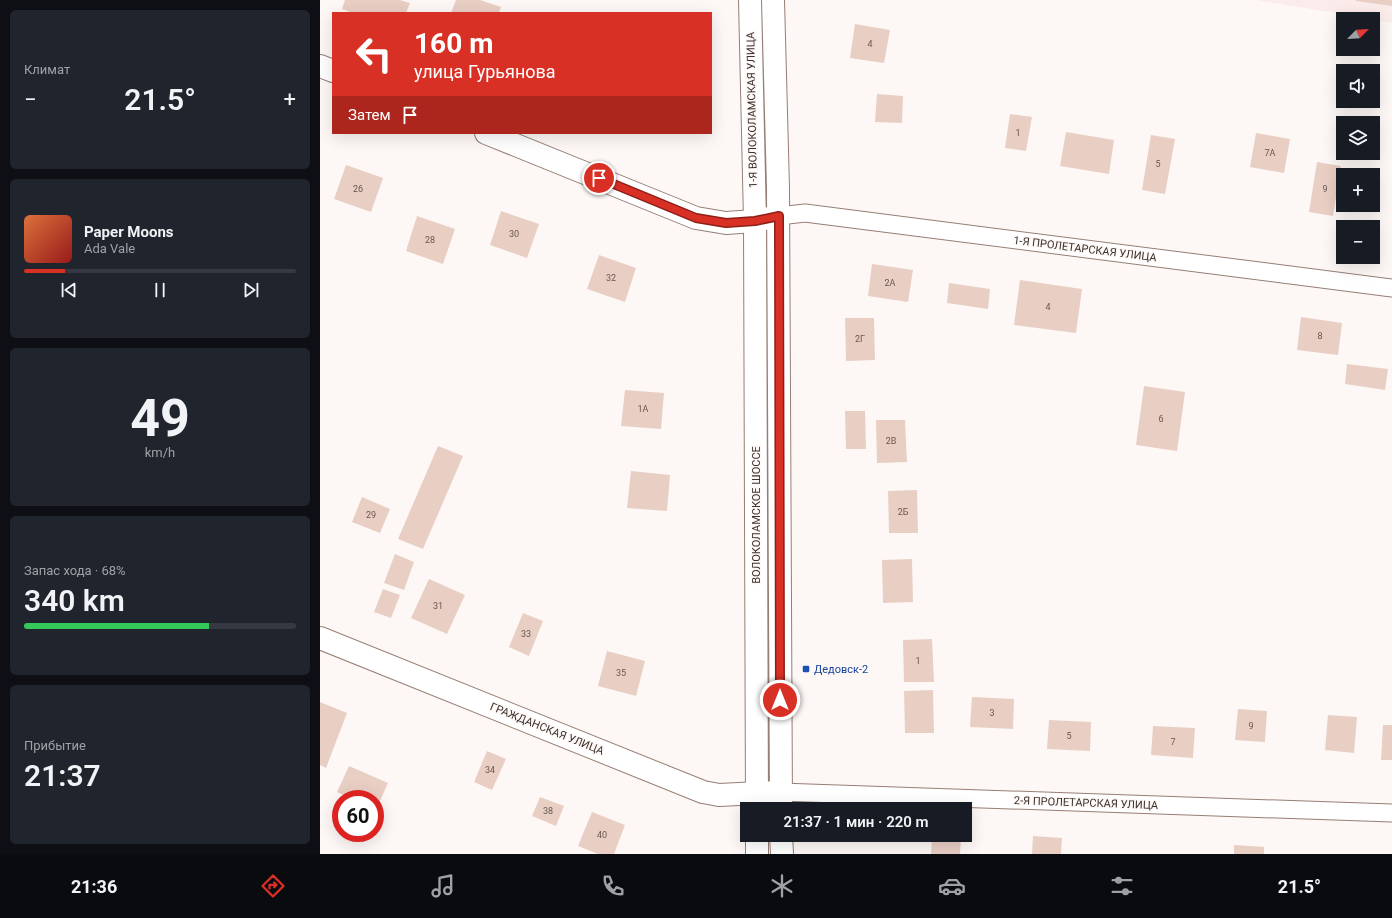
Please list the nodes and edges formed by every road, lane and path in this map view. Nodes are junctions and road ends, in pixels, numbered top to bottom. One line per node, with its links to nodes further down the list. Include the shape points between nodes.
1 (750, 0): 7 (main road, 1-Я ВОЛОКОЛАМСКАЯ УЛИЦА)
2 (773, 0): 6 (main road)
3 (320, 66): 4 (main road)
4 (332, 71)
5 (488, 134): 7 (main road, via 696,218 726,223)
6 (779, 216): 7 (main road); 8 (street, 1-Я ПРОЛЕТАРСКАЯ УЛИЦА, via 805,213); 11 (main road)
7 (755, 221): 10 (main road, ВОЛОКОЛАМСКОЕ ШОССЕ)
8 (1392, 288)
9 (320, 638): 10 (main road, ГРАЖДАНСКАЯ УЛИЦА, via 703,792)
10 (757, 801): 11 (main road, ГРАЖДАНСКАЯ УЛИЦА)
11 (780, 801): 12 (street, 2-Я ПРОЛЕТАРСКАЯ УЛИЦА)
12 (1392, 813)
13 (757, 842): 15 (main road)
14 (781, 842): 16 (main road)
15 (757, 854)
16 (782, 854)

